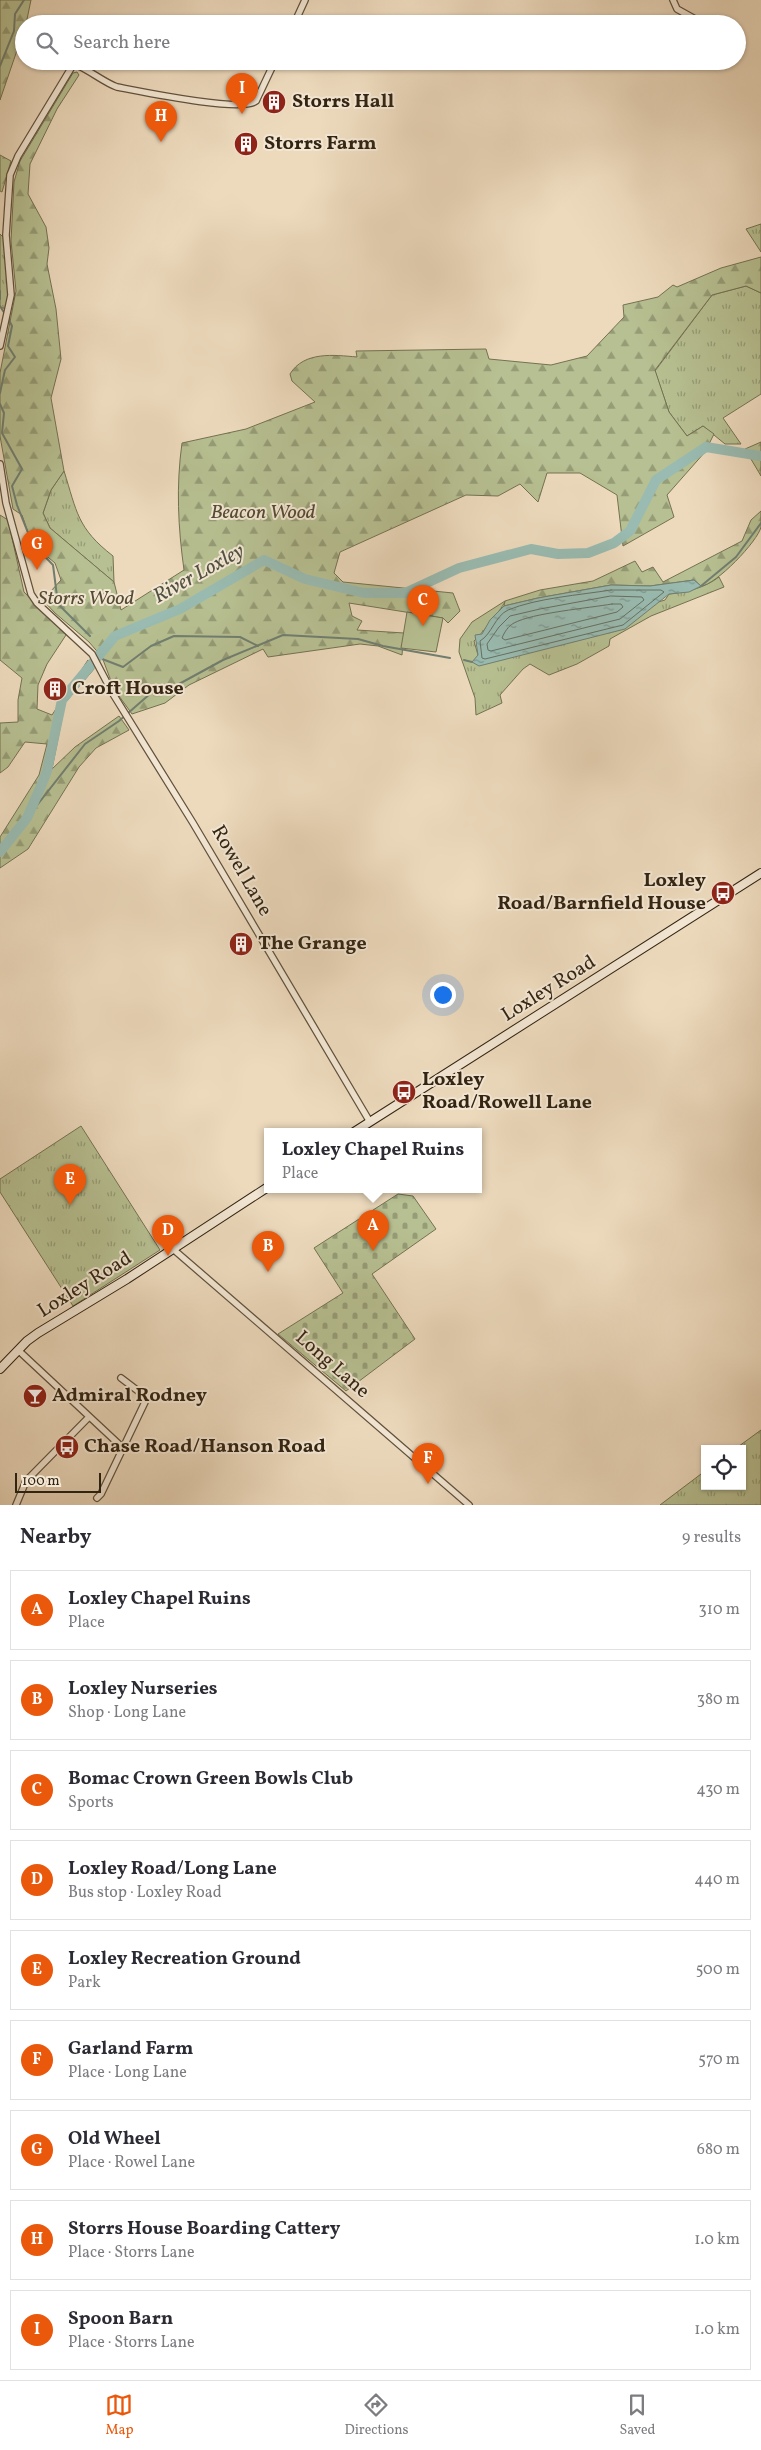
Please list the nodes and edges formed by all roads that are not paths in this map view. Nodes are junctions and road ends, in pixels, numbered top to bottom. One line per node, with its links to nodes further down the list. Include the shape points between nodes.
1 (305, 0): 3 (street)
2 (673, 0): 4 (street, via 677,9)
3 (298, 15)
4 (688, 15)
5 (70, 70): 8 (street, via 13,164 10,175 6,235 11,296)
6 (87, 70): 7 (street, via 117,87 242,106 256,101)
7 (271, 70)
8 (0, 346)
9 (0, 464): 10 (street)
10 (3, 504): 12 (street, Rowel Lane, via 31,594 92,654 102,677)
11 (761, 873): 12 (main road, Loxley Road)
12 (370, 1122): 13 (main road, Loxley Road)
13 (360, 1128)
14 (264, 1190): 15 (main road, Loxley Road)
15 (173, 1249): 16 (main road, Loxley Road, via 38,1333); 23 (street, Long Lane)
16 (18, 1350): 17 (main road, Loxley Road); 19 (street)
17 (0, 1369)
18 (121, 1378): 20 (street, via 146,1397)
19 (89, 1417): 20 (street); 22 (street, via 26,1480)
20 (123, 1448): 21 (street)
21 (97, 1498)
22 (16, 1505)
23 (470, 1505)

